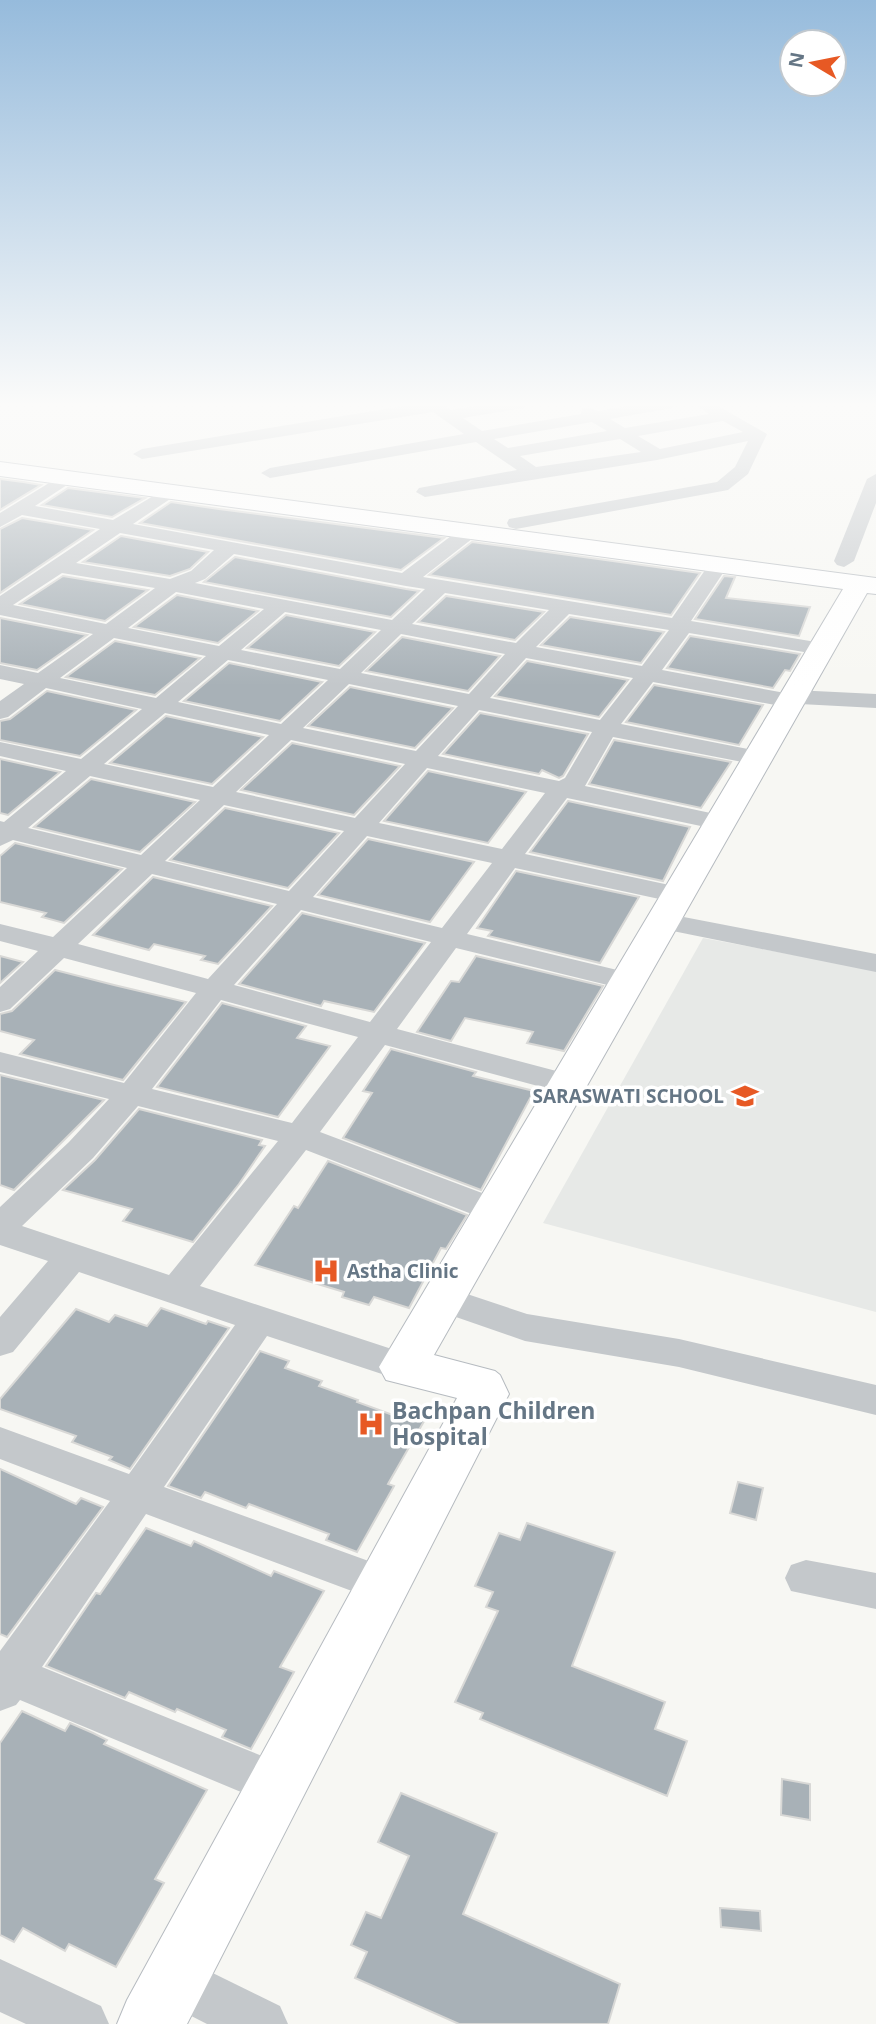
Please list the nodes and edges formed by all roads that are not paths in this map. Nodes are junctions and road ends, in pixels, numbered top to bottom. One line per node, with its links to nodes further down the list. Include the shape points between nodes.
1 (37, 497): 8 (street)
2 (160, 497): 11 (street)
3 (218, 497): 12 (street)
4 (608, 497): 7 (street)
5 (652, 497): 7 (street)
6 (873, 497): 16 (street)
7 (618, 503): 10 (street)
8 (20, 509): 9 (street); 11 (street)
9 (0, 522)
10 (516, 523)
11 (117, 526): 13 (street); 15 (street)
12 (470, 531): 14 (street); 17 (street)
13 (229, 548): 17 (street); 19 (street, via 198,575)
14 (719, 564): 16 (street); 25 (street)
15 (58, 566): 19 (street); 21 (street)
16 (860, 577): 28 (street)
17 (406, 580): 20 (street)
18 (0, 584): 21 (street)
19 (172, 585): 23 (street); 27 (street)
20 (440, 586): 24 (street); 26 (street)
21 (23, 589): 22 (street)
22 (0, 607): 27 (street)
23 (279, 607): 26 (street); 30 (street)
24 (563, 608): 25 (street); 29 (street)
25 (680, 626): 28 (street); 32 (street)
26 (396, 628): 29 (street); 33 (street)
27 (110, 631): 30 (street); 34 (street)
28 (822, 649): 35 (street)
29 (520, 651): 32 (street); 37 (street)
30 (223, 653): 33 (street); 38 (street)
31 (0, 672): 34 (street)
32 (647, 674): 35 (street); 40 (street)
33 (345, 676): 37 (street); 41 (street)
34 (42, 681): 38 (street); 39 (street)
35 (792, 699): 36 (street); 43 (street)
36 (876, 701)
37 (474, 702): 40 (street); 44 (street)
38 (160, 705): 41 (street); 45 (street)
39 (0, 712)
40 (606, 728): 43 (street); 46 (street, via 575,783)
41 (286, 732): 44 (street); 47 (street)
42 (0, 749): 45 (street)
43 (758, 758): 48 (street)
44 (421, 760): 46 (street); 49 (street)
45 (85, 768): 47 (street); 50 (street)
46 (561, 789): 48 (street); 51 (street)
47 (218, 796): 49 (street); 52 (street)
48 (720, 822): 54 (street)
49 (361, 827): 51 (street); 53 (street)
50 (3, 833): 52 (street)
51 (508, 859): 54 (street); 56 (street)
52 (146, 864): 53 (street); 57 (street)
53 (295, 900): 56 (street); 60 (street)
54 (670, 908): 58 (street); 59 (street)
55 (0, 933): 57 (street)
56 (448, 937): 59 (street); 62 (street)
57 (58, 948): 60 (street); 61 (street)
58 (876, 963)
59 (628, 981): 64 (street)
60 (214, 989): 62 (street); 65 (street)
61 (0, 1003)
62 (376, 1032): 64 (street); 66 (street)
63 (0, 1062): 65 (street)
64 (568, 1084): 67 (street)
65 (130, 1096): 66 (street); 68 (street)
66 (300, 1136): 67 (street); 70 (street)
67 (494, 1210): 71 (street)
68 (0, 1229): 69 (street)
69 (72, 1256): 70 (street); 73 (street)
70 (176, 1291): 72 (street)
71 (443, 1299): 74 (street); 75 (street, via 525,1327 679,1353)
72 (259, 1319): 74 (street); 77 (street)
73 (0, 1342)
74 (403, 1367): 79 (street, via 478,1384 484,1395)
75 (876, 1400)
76 (0, 1443): 77 (street)
77 (137, 1494): 79 (street); 81 (street)
78 (806, 1578): 80 (street)
79 (384, 1585): 82 (street)
80 (876, 1591)
81 (4, 1679): 82 (street)
82 (277, 1785): 84 (street)
83 (0, 1985): 85 (street)
84 (162, 2002): 86 (street)
85 (83, 2024)
86 (262, 2024)

